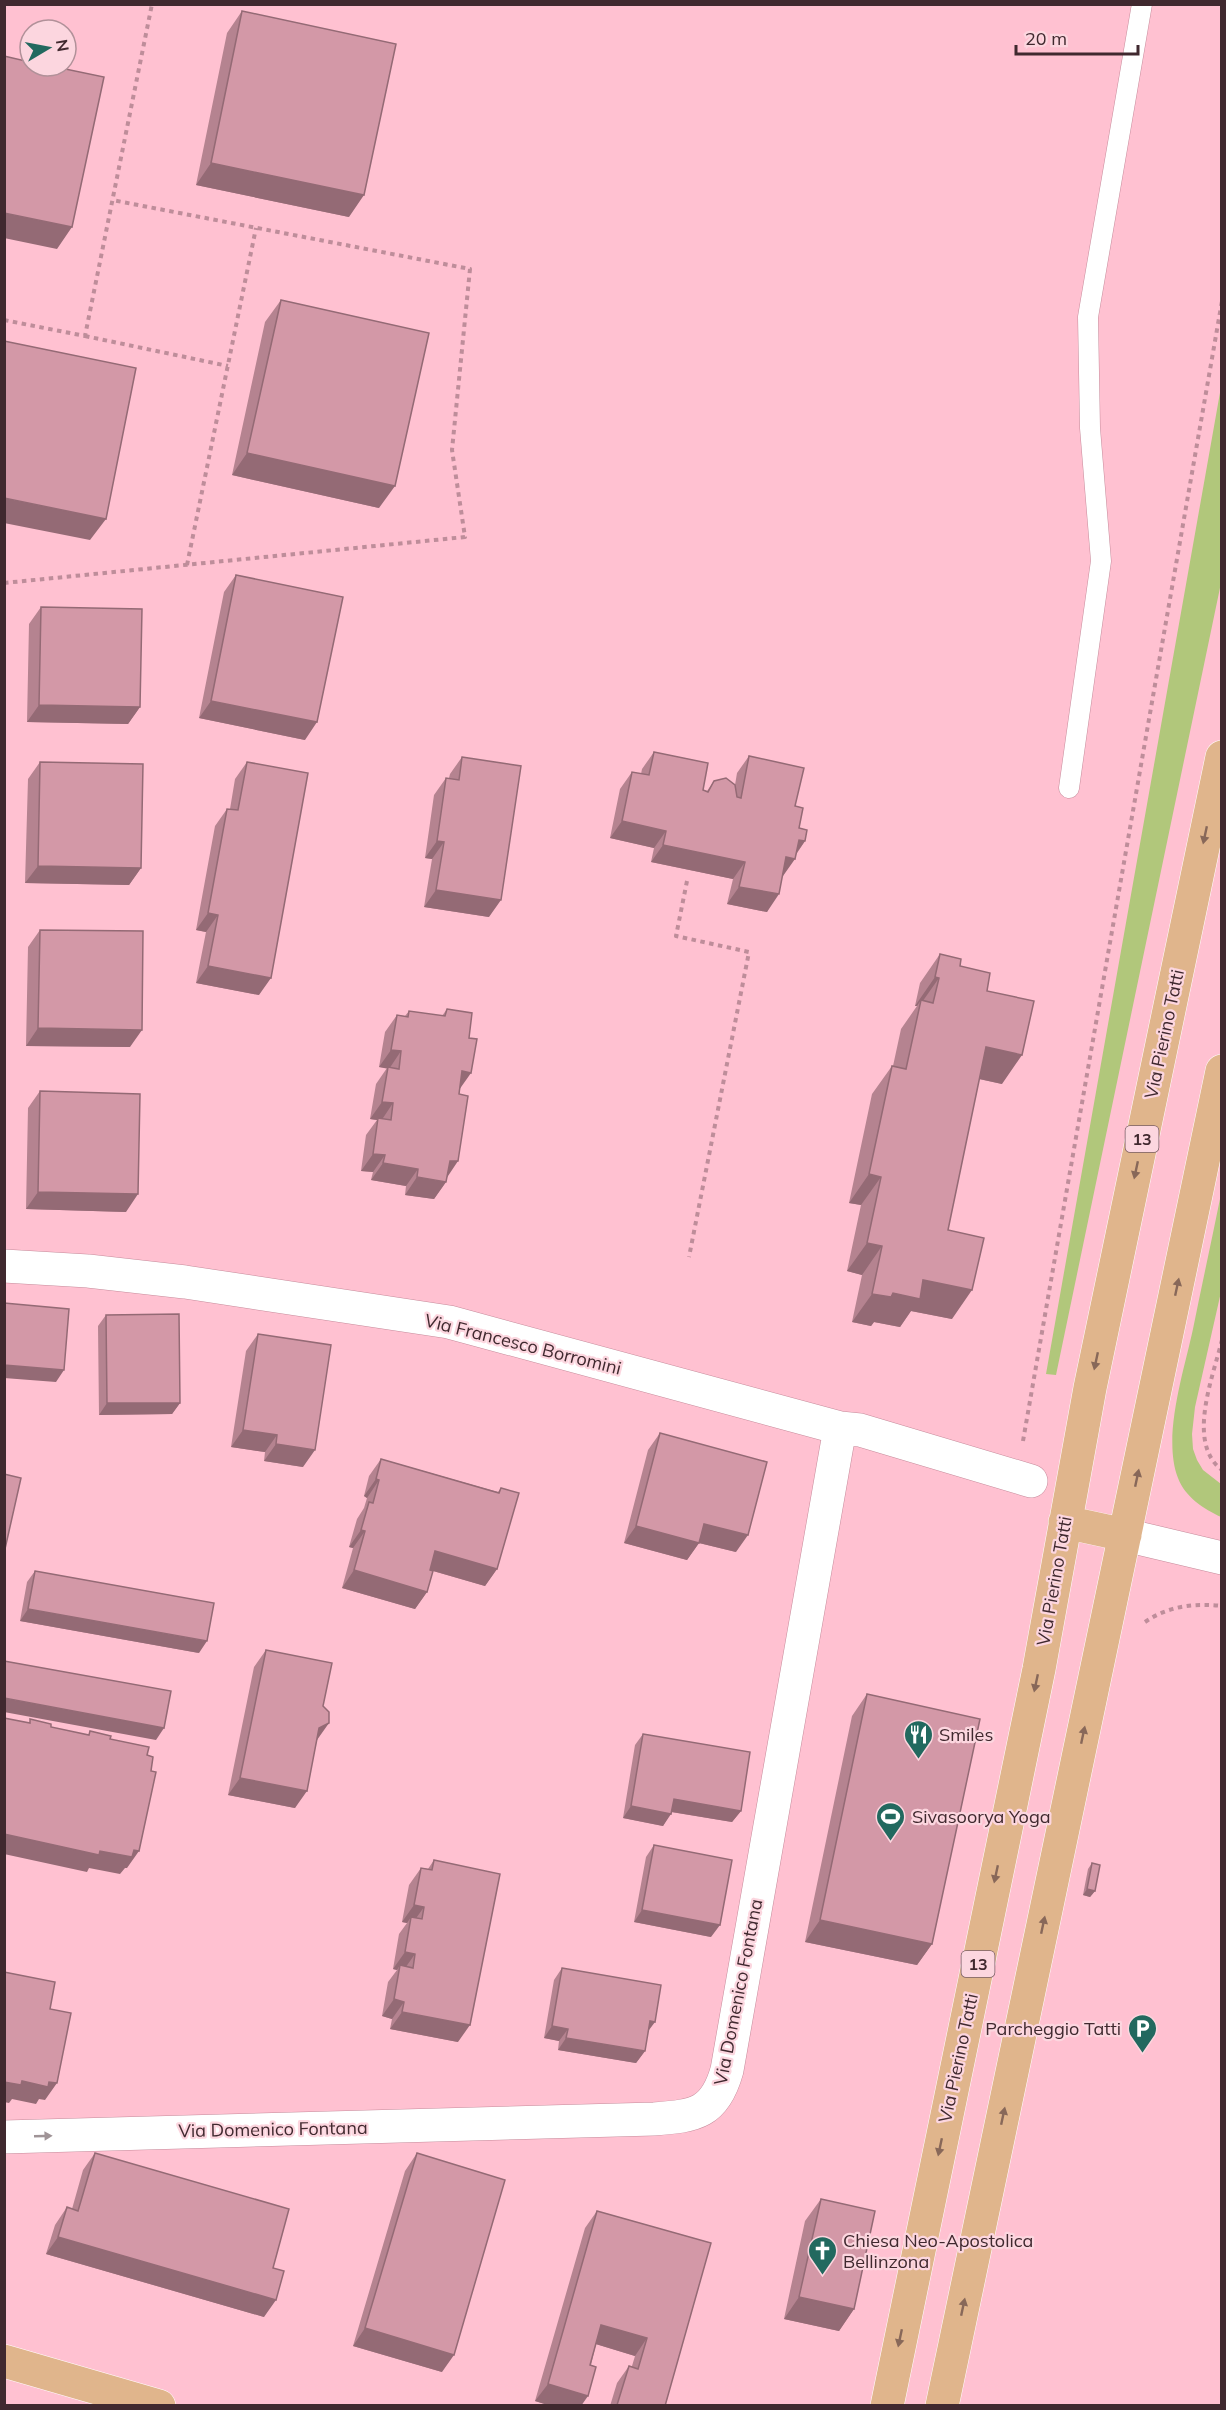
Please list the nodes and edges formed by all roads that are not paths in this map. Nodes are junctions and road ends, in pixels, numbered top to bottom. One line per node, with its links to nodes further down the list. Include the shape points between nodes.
1 (1142, 4): 3 (lane, via 1088,317 1090,428 1101,561)
2 (1221, 757): 8 (main road, Via Pierino Tatti / 13, one-way to 8)
3 (1069, 789)
4 (1221, 1071): 9 (main road, one-way to 4)
5 (4, 1266): 6 (street, Via Francesco Borromini, via 184,1282 449,1322)
6 (840, 1428): 7 (street, Via Francesco Borromini, via 860,1430); 11 (street, Via Domenico Fontana, one-way to 6, via 654,2119 690,2116 713,2102 727,2070)
7 (1031, 1480)
8 (1065, 1522): 9 (main road); 13 (main road, Via Pierino Tatti / 13, one-way to 13, via 1039,1670)
9 (1125, 1535): 10 (street); 15 (main road, one-way to 9)
10 (1221, 1558)
11 (4, 2137)
12 (4, 2361): 14 (main road)
13 (886, 2403)
14 (148, 2404)
15 (942, 2406)

